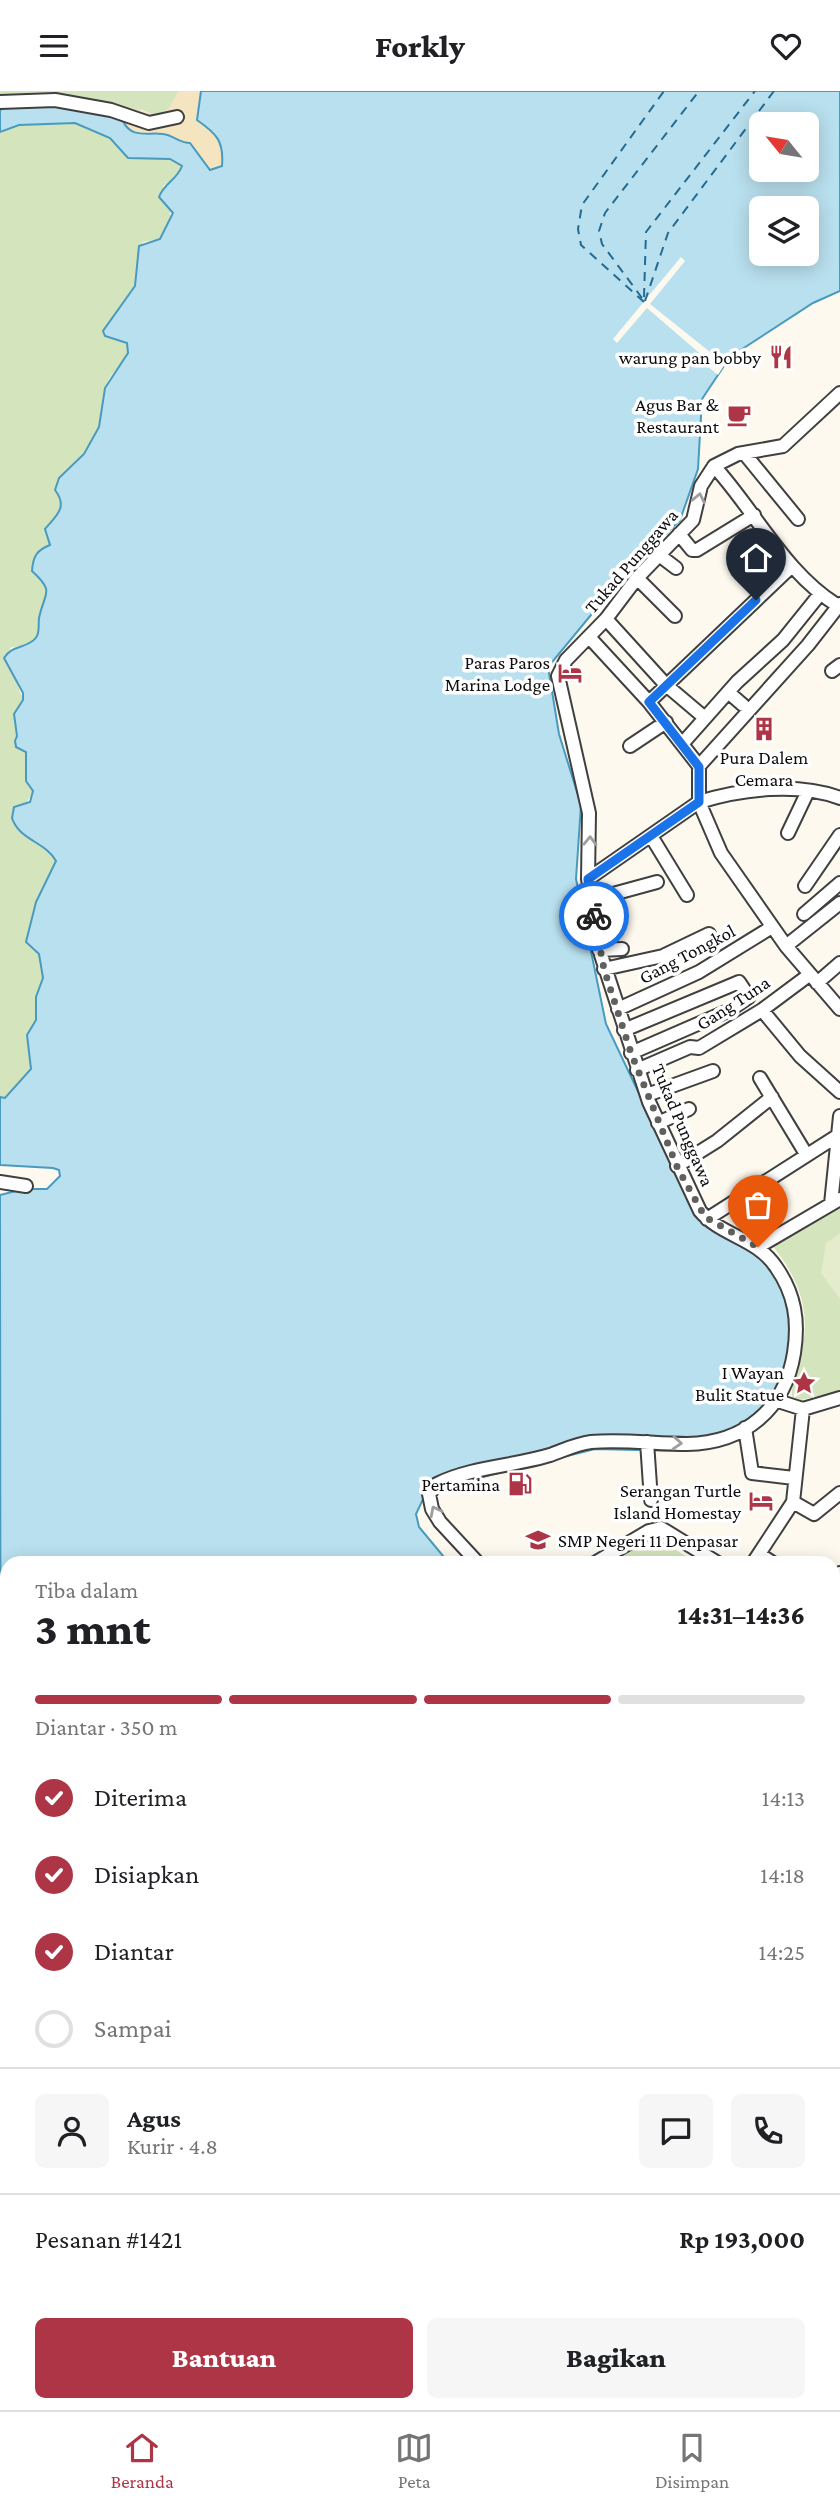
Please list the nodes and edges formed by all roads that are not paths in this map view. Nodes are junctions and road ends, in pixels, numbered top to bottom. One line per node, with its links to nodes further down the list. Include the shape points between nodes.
1 (0, 102): 2 (street, via 55,100 111,110 149,123)
2 (177, 117)
3 (840, 393): 4 (street, via 788,443)
4 (744, 453): 5 (street); 7 (street)
5 (714, 466): 6 (street); 8 (street, Tukad Punggawa, one-way to 5, via 694,518 701,486)
6 (754, 515): 8 (street, via 694,551); 10 (street)
7 (798, 520)
8 (678, 534): 9 (street, Tukad Punggawa)
9 (659, 555): 11 (street); 12 (street, Tukad Punggawa)
10 (792, 566): 13 (street); 18 (street)
11 (676, 568)
12 (637, 578): 15 (street); 16 (street, Tukad Punggawa)
13 (820, 594): 14 (street); 19 (street, via 783,640)
14 (839, 606): 26 (street)
15 (675, 616)
16 (606, 619): 17 (street, Tukad Punggawa); 18 (street)
17 (589, 637): 20 (street); 33 (street, Tukad Punggawa, one-way to 17, via 589,813 558,679 566,660)
18 (666, 685): 20 (street); 22 (street)
19 (729, 692): 21 (street); 22 (street)
20 (649, 702): 23 (street)
21 (743, 705)
22 (705, 718): 24 (street)
23 (666, 722): 24 (street); 25 (street)
24 (682, 744): 26 (street)
25 (630, 746)
26 (699, 767): 29 (street)
27 (808, 791): 28 (street); 29 (street, via 740,792); 30 (street)
28 (840, 798)
29 (699, 802): 32 (street); 41 (street, via 721,853)
30 (788, 833)
31 (840, 835): 36 (street)
32 (651, 836): 33 (street); 37 (street)
33 (588, 879): 38 (street, Tukad Punggawa)
34 (657, 882): 38 (street)
35 (840, 883): 40 (street)
36 (806, 886)
37 (687, 895)
38 (591, 900): 47 (street, Tukad Punggawa)
39 (840, 903): 43 (street)
40 (804, 914)
41 (772, 926): 43 (street); 50 (street, Gang Tongkol, via 699,972)
42 (709, 934): 47 (street, via 663,956)
43 (786, 946): 48 (street)
44 (622, 949): 45 (street)
45 (599, 950)
46 (840, 963): 48 (street, Gang Tuna)
47 (604, 969): 50 (street, Tukad Punggawa)
48 (813, 979): 49 (street); 52 (street, Gang Tuna)
49 (838, 1002)
50 (618, 1010): 54 (street, Tukad Punggawa)
51 (730, 1010): 53 (street); 54 (street, via 748,998 742,984); 55 (street)
52 (762, 1010): 53 (street, Gang Tuna); 61 (street, via 800,1056)
53 (736, 1028): 56 (street, Gang Tuna, via 696,1050)
54 (624, 1030): 57 (street, Tukad Punggawa)
55 (683, 1032): 56 (street); 57 (street)
56 (690, 1047): 58 (street, Gang Tuna)
57 (631, 1053): 58 (street, Tukad Punggawa)
58 (638, 1070): 62 (street, Tukad Punggawa)
59 (713, 1071): 62 (street)
60 (761, 1078): 63 (street)
61 (840, 1092)
62 (647, 1095): 66 (street, Tukad Punggawa)
63 (772, 1097): 68 (street); 69 (street, via 717,1142)
64 (689, 1109): 66 (street)
65 (840, 1116): 67 (street)
66 (658, 1123): 69 (street, Tukad Punggawa)
67 (837, 1136): 68 (street); 72 (street)
68 (806, 1153): 73 (street)
69 (677, 1166): 73 (street, Tukad Punggawa)
70 (0, 1182): 71 (street)
71 (26, 1186)
72 (835, 1201): 74 (street)
73 (707, 1219): 74 (street, Tukad Punggawa)
74 (758, 1247): 76 (street, Tukad Punggawa, via 789,1289 795,1312 792,1367)
75 (840, 1398): 77 (street)
76 (778, 1401): 77 (street); 78 (street, Tukad Punggawa)
77 (803, 1409): 80 (street)
78 (746, 1428): 79 (street, Tukad Punggawa, one-way to 78, via 702,1443); 80 (street, via 752,1473)
79 (648, 1441): 82 (street); 85 (street, Tukad Punggawa, one-way to 79, via 432,1509 429,1494 437,1484 589,1442)
80 (794, 1478): 83 (street)
81 (835, 1496): 83 (street, via 812,1514); 84 (street)
82 (651, 1500)
83 (793, 1502): 88 (street)
84 (840, 1511)
85 (472, 1556)
86 (606, 1556): 87 (street, via 656,1528)
87 (707, 1556)
88 (757, 1556)

